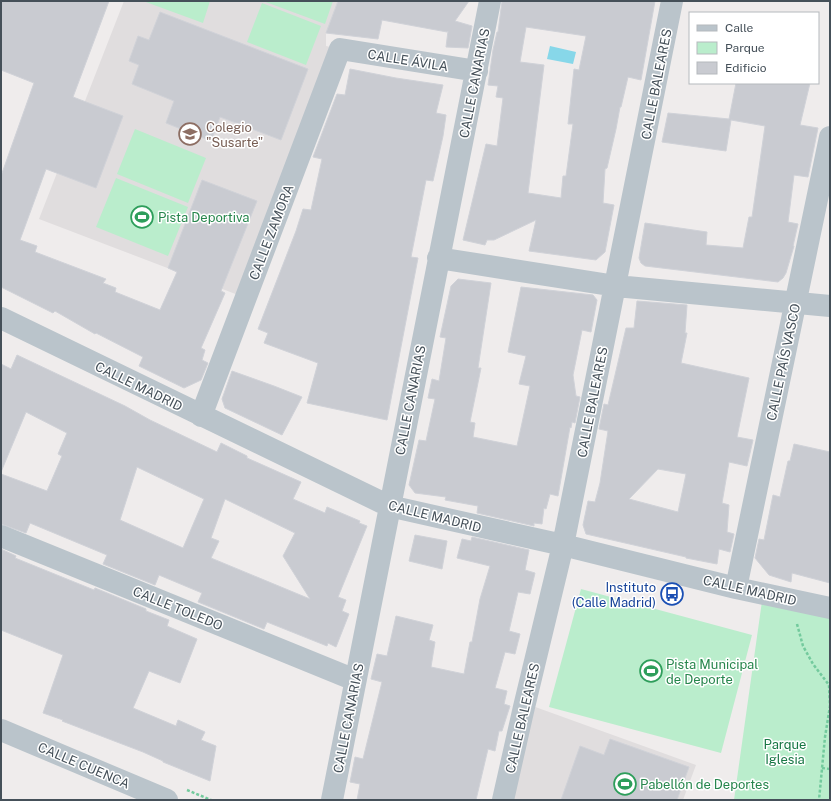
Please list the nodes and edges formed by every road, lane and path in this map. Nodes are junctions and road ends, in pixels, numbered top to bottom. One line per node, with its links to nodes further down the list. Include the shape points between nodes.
1 (490, 1): 4 (street, CALLE CANARIAS)
2 (672, 1): 7 (street, CALLE BALEARES)
3 (340, 49): 4 (street, CALLE ÁVILA); 11 (street, CALLE ZAMORA)
4 (476, 71): 6 (street, CALLE CANARIAS)
5 (830, 137): 8 (street, CALLE PAÍS VASCO)
6 (438, 258): 7 (street); 12 (street, CALLE CANARIAS)
7 (616, 286): 8 (street); 14 (street, CALLE BALEARES)
8 (795, 302): 9 (street); 15 (street, CALLE PAÍS VASCO)
9 (830, 306)
10 (1, 318): 11 (street, CALLE MADRID)
11 (201, 416): 12 (street, CALLE MADRID)
12 (389, 506): 14 (street, CALLE MADRID); 18 (street, CALLE CANARIAS)
13 (1, 536): 18 (street, CALLE TOLEDO)
14 (563, 545): 15 (street, CALLE MADRID); 25 (street, CALLE BALEARES)
15 (736, 588): 16 (street, CALLE MADRID)
16 (798, 601): 17 (street, CALLE MADRID); 19 (path, via 797,624 803,646 812,664)
17 (830, 608)
18 (355, 680): 24 (street, CALLE CANARIAS)
19 (830, 684): 21 (path, via 830,706)
20 (1, 730): 23 (street, CALLE CUENCA)
21 (822, 768): 22 (path); 26 (path)
22 (830, 769)
23 (167, 800)
24 (332, 800)
25 (503, 800)
26 (819, 800)

